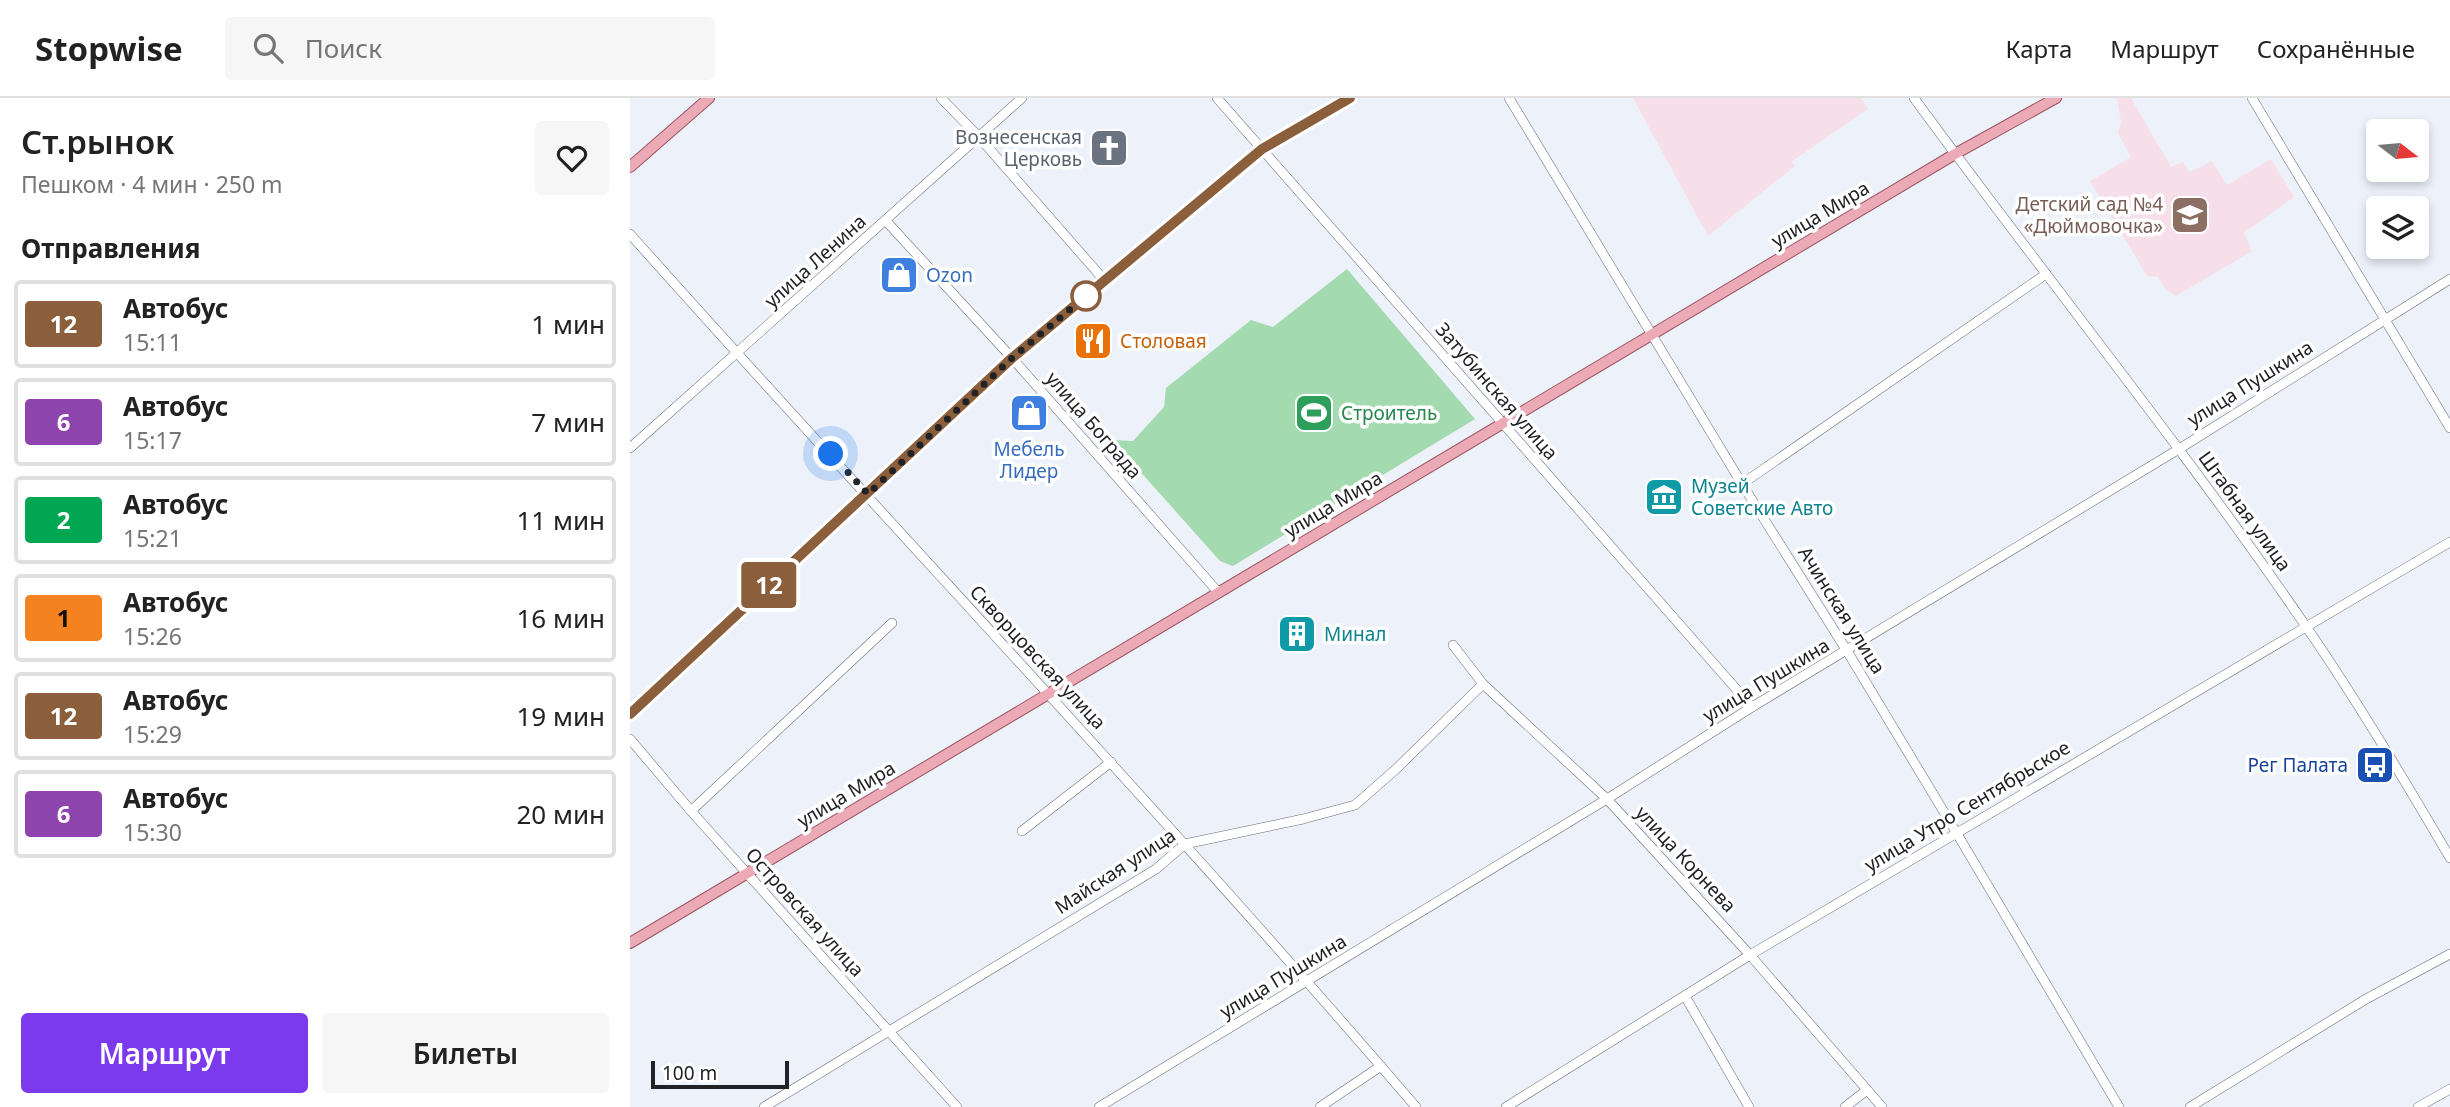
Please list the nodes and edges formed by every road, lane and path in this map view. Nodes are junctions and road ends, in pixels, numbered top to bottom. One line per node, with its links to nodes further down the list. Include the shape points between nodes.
1 (709, 98): 13 (main road)
2 (941, 98): 10 (street)
3 (1023, 98): 10 (street, улица Ленина)
4 (1217, 98): 11 (street, Затубинская улица)
5 (1350, 98): 11 (street)
6 (1509, 98): 20 (street, Ачинская улица)
7 (1914, 98): 12 (street, Штабная улица)
8 (2056, 98): 12 (main road, улица Мира)
9 (2252, 98): 19 (street)
10 (978, 136): 14 (street, улица Ленина); 18 (street)
11 (1262, 149): 18 (street); 23 (street, Затубинская улица)
12 (1955, 154): 16 (street, Штабная улица); 20 (main road, улица Мира)
13 (630, 167)
14 (886, 221): 21 (street, улица Ленина); 22 (street, улица Бограда)
15 (630, 234): 21 (street, Скворцовская улица)
16 (2046, 274): 26 (street, Штабная улица); 27 (street)
17 (2450, 279): 19 (street, улица Пушкина)
18 (1105, 281): 22 (street)
19 (2386, 318): 24 (street); 26 (street, улица Пушкина)
20 (1653, 334): 23 (main road, улица Мира); 27 (street, Ачинская улица)
21 (737, 355): 25 (street, улица Ленина); 28 (street, Скворцовская улица)
22 (1012, 358): 28 (street); 30 (street, улица Бограда)
23 (1502, 423): 30 (main road, улица Мира); 37 (street, Затубинская улица)
24 (2450, 428)
25 (630, 448)
26 (2179, 449): 32 (street, Штабная улица); 34 (street, улица Пушкина)
27 (1742, 484): 34 (street, Ачинская улица)
28 (868, 494): 36 (street, Скворцовская улица); 38 (street)
29 (2450, 542): 32 (street, улица Утро Сентябрьское)
30 (1218, 592): 36 (main road, улица Мира)
31 (892, 623): 42 (street)
32 (2305, 626): 44 (street, улица Утро Сентябрьское); 46 (street, Штабная улица)
33 (1453, 645): 35 (street, улица Корнева)
34 (1847, 651): 37 (street, улица Пушкина); 44 (street, Ачинская улица)
35 (1483, 684): 41 (street, улица Корнева); 45 (street, Майская улица, via 1355,805)
36 (1047, 695): 40 (street, Скворцовская улица); 47 (main road, улица Мира)
37 (1752, 707): 41 (street, улица Пушкина)
38 (630, 714)
39 (630, 739): 42 (street, Островская улица)
40 (1111, 761): 43 (street); 45 (street, Скворцовская улица)
41 (1607, 799): 50 (street, улица Корнева); 51 (street, улица Пушкина)
42 (691, 811): 47 (street, Островская улица)
43 (1022, 831)
44 (1956, 832): 50 (street, улица Утро Сентябрьское); 66 (street, Ачинская улица)
45 (1185, 844): 51 (street, Скворцовская улица); 53 (street, Майская улица, via 1156,869)
46 (2450, 858)
47 (747, 873): 48 (main road, улица Мира); 53 (street, Островская улица)
48 (630, 943)
49 (2450, 954): 67 (street, via 2366,999)
50 (1750, 955): 52 (street, улица Утро Сентябрьское); 56 (street, улица Корнева)
51 (1308, 981): 54 (street, Скворцовская улица); 59 (street, улица Пушкина)
52 (1685, 996): 62 (street, улица Утро Сентябрьское); 63 (street)
53 (888, 1032): 57 (street, Майская улица); 58 (street, Островская улица)
54 (1381, 1066): 60 (street); 61 (street, Скворцовская улица)
55 (2450, 1089): 68 (street)
56 (1867, 1090): 64 (street); 65 (street, улица Корнева)
57 (764, 1107)
58 (957, 1107)
59 (1099, 1107)
60 (1320, 1107)
61 (1416, 1107)
62 (1506, 1107)
63 (1749, 1107)
64 (1845, 1107)
65 (1882, 1107)
66 (2119, 1107)
67 (2190, 1107)
68 (2418, 1107)

